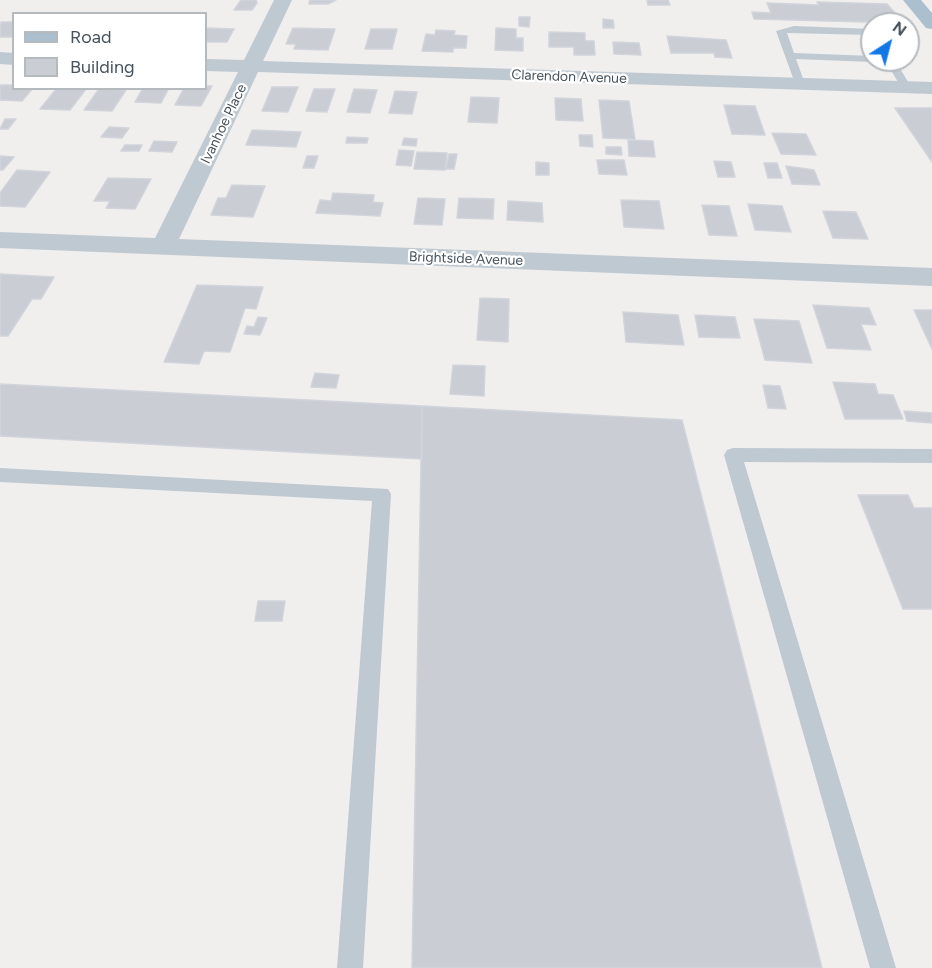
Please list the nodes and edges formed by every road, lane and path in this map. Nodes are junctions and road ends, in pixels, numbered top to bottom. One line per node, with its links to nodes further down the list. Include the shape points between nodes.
1 (283, 0): 8 (street, Ivanhoe Place)
2 (912, 0): 3 (main road)
3 (932, 24)
4 (860, 32): 5 (lane, via 781,31)
5 (790, 56): 6 (lane); 10 (lane)
6 (860, 59)
7 (207, 65): 8 (street, Clarendon Avenue)
8 (252, 66): 10 (street, Clarendon Avenue); 14 (street, Ivanhoe Place)
9 (897, 72): 11 (lane)
10 (800, 84): 11 (street, Clarendon Avenue)
11 (906, 87): 12 (street, Clarendon Avenue)
12 (932, 88)
13 (0, 240): 14 (street, Brightside Avenue)
14 (163, 247): 15 (street, Brightside Avenue)
15 (932, 277)
16 (932, 456): 19 (lane, via 733,455)
17 (0, 475): 18 (lane, via 382,494)
18 (350, 968)
19 (883, 968)

